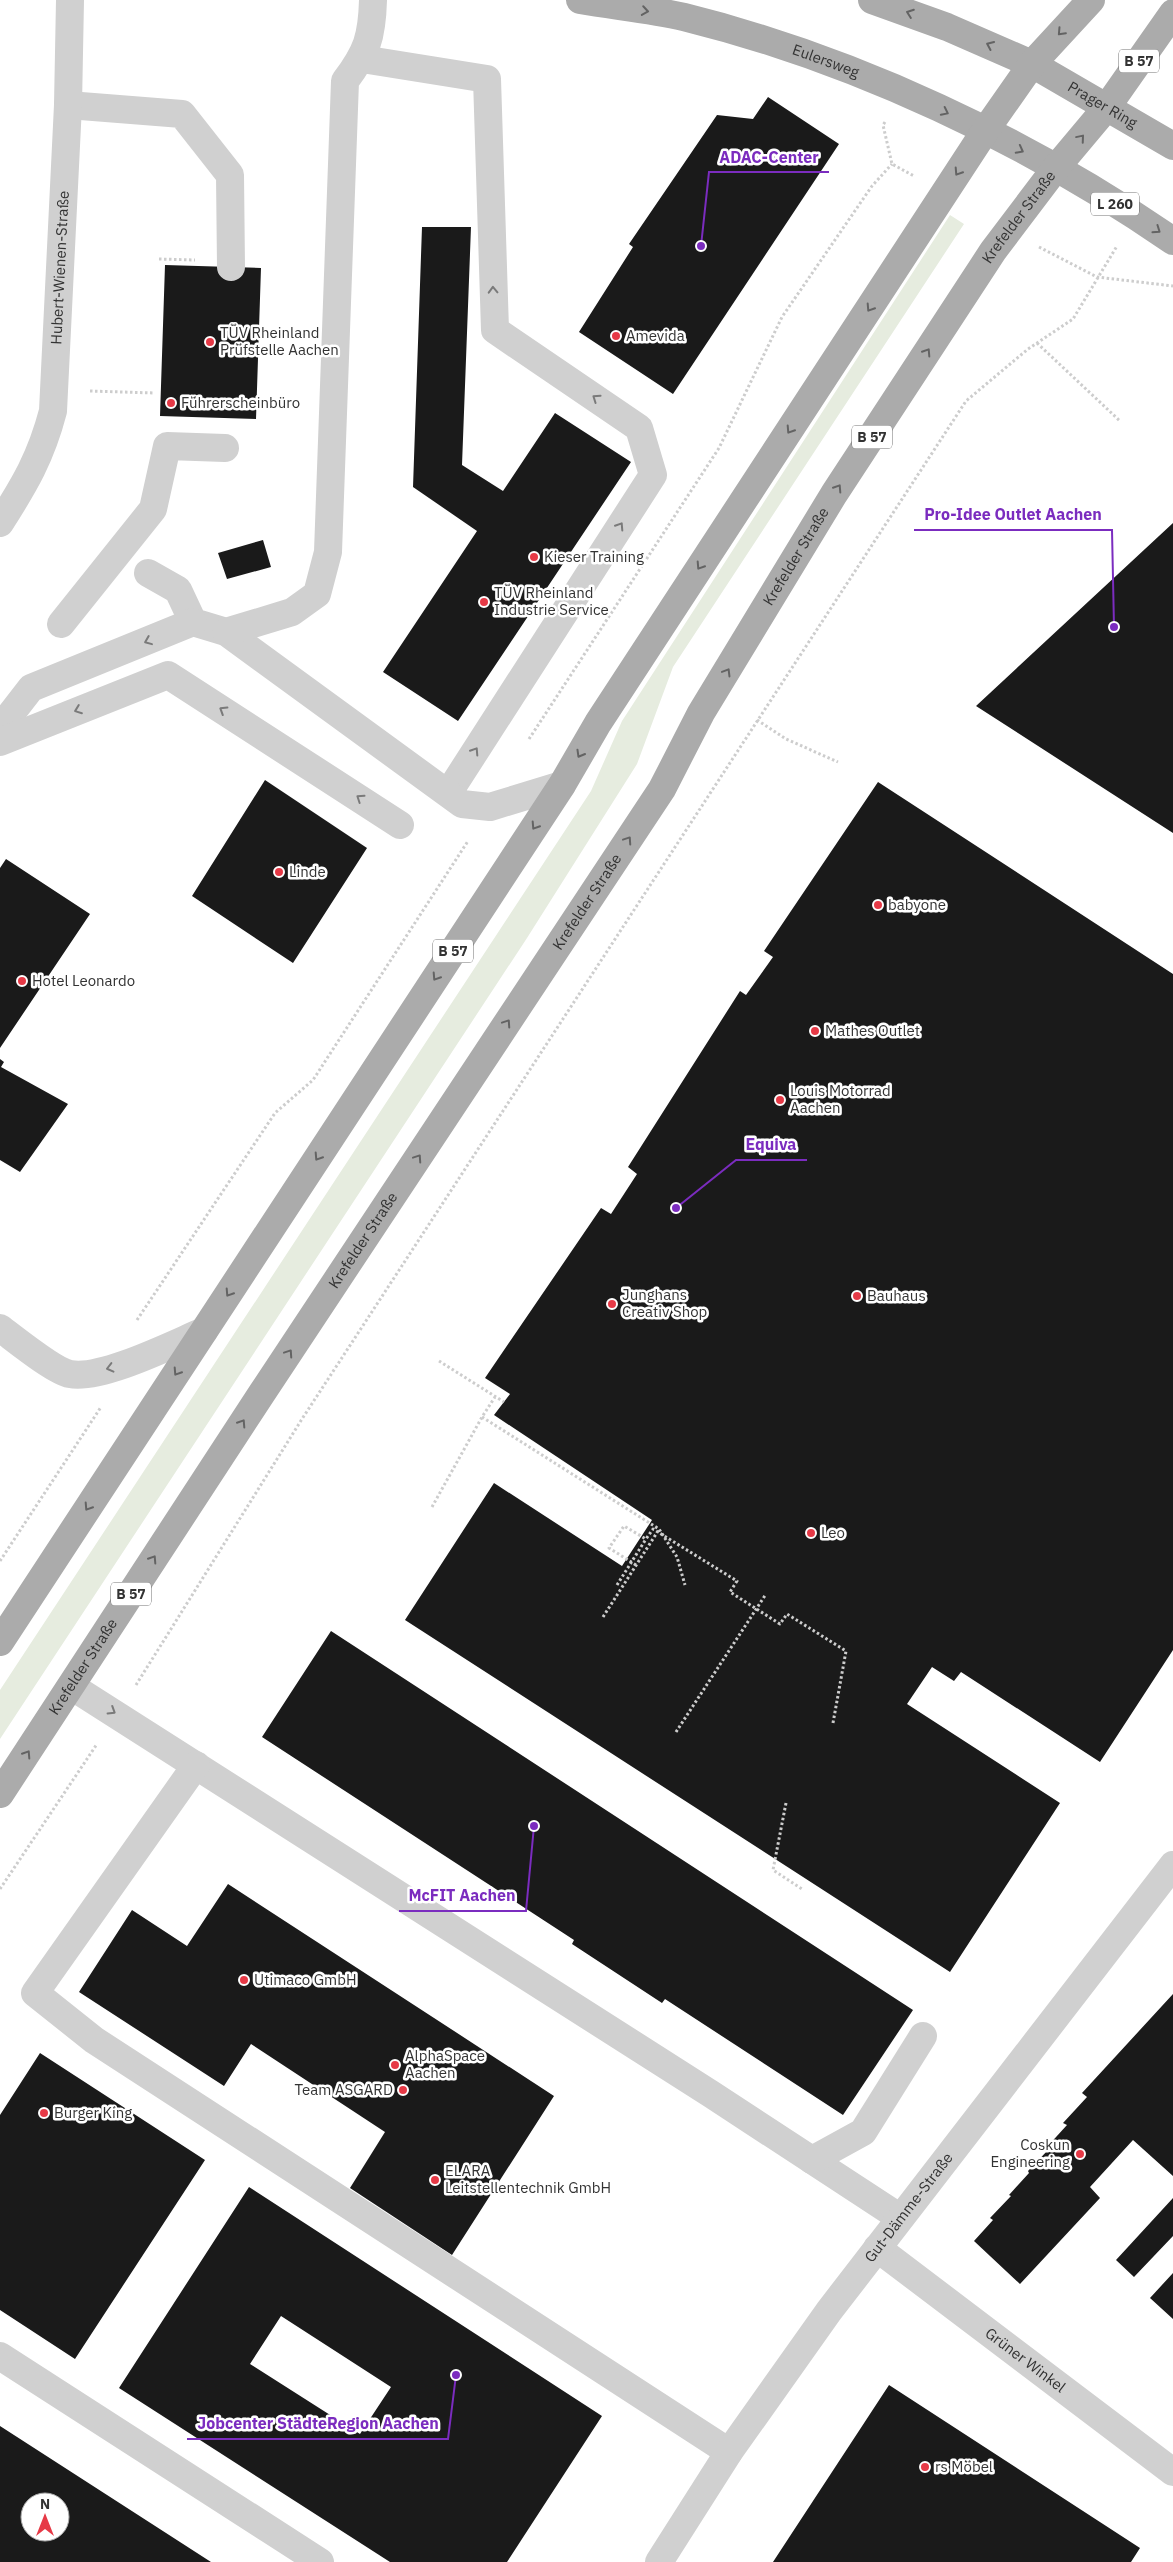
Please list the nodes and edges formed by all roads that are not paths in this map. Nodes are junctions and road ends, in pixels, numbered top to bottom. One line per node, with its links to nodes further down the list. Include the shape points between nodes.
1 (70, 0): 9 (street, Hubert-Wienen-Straße)
2 (373, 0): 7 (street, via 372,30)
3 (580, 0): 11 (main road, Eulersweg, one-way to 11, via 683,17 807,52 904,92)
4 (872, 0): 8 (main road, one-way to 4, via 947,27)
5 (1090, 0): 8 (main road, B 57, one-way to 8)
6 (1173, 13): 10 (main road, Krefelder Straße / B 57)
7 (362, 59): 21 (street, via 345,81 328,552 317,594 292,612); 25 (street, one-way to 7, via 653,475 638,428 495,330 487,79)
8 (1032, 64): 10 (main road, Prager Ring); 11 (main road, B 57)
9 (68, 105): 15 (street, via 182,114 230,175); 17 (street, Hubert-Wienen-Straße, via 53,411 43,447 28,480)
10 (1106, 106): 12 (main road, Prager Ring); 13 (main road, Krefelder Straße / B 57, one-way to 10)
11 (985, 131): 13 (main road, Eulersweg, one-way to 13); 24 (main road, B 57, one-way to 24, via 598,724)
12 (1173, 146)
13 (1055, 169): 14 (main road, L 260, one-way to 14, via 1137,216); 30 (main road, Krefelder Straße / B 57, one-way to 13, via 662,789 701,713 834,494 993,251)
14 (1173, 241)
15 (231, 267)
16 (225, 448): 20 (street, via 167,446 153,509)
17 (0, 523)
18 (148, 573): 19 (street, via 178,590)
19 (193, 622): 21 (street); 22 (street, one-way to 22, via 31,688)
20 (60, 624)
21 (226, 632): 25 (street)
22 (0, 728)
23 (0, 742): 26 (street, one-way to 23, via 168,675)
24 (562, 785): 25 (street, via 490,807 462,804); 27 (main road, B 57, one-way to 27)
25 (448, 792)
26 (400, 825)
27 (204, 1331): 28 (street, one-way to 28, via 117,1366 70,1374); 29 (main road, B 57, one-way to 29)
28 (11, 1336)
29 (0, 1642)
30 (71, 1686): 31 (street, one-way to 31); 32 (main road, Krefelder Straße / B 57, one-way to 30)
31 (196, 1764): 35 (street); 39 (street, via 35,1993 94,2040)
32 (0, 1794)
33 (1173, 1865): 36 (street, Gut-Dämme-Straße)
34 (923, 2036): 35 (street, via 863,2132)
35 (812, 2160): 36 (street)
36 (899, 2217): 37 (street, Gut-Dämme-Straße)
37 (877, 2248): 39 (street, Gut-Dämme-Straße); 40 (street, Grüner Winkel)
38 (0, 2356): 41 (street)
39 (730, 2452): 42 (street, Gut-Dämme-Straße)
40 (1173, 2472)
41 (320, 2562)
42 (659, 2562)

